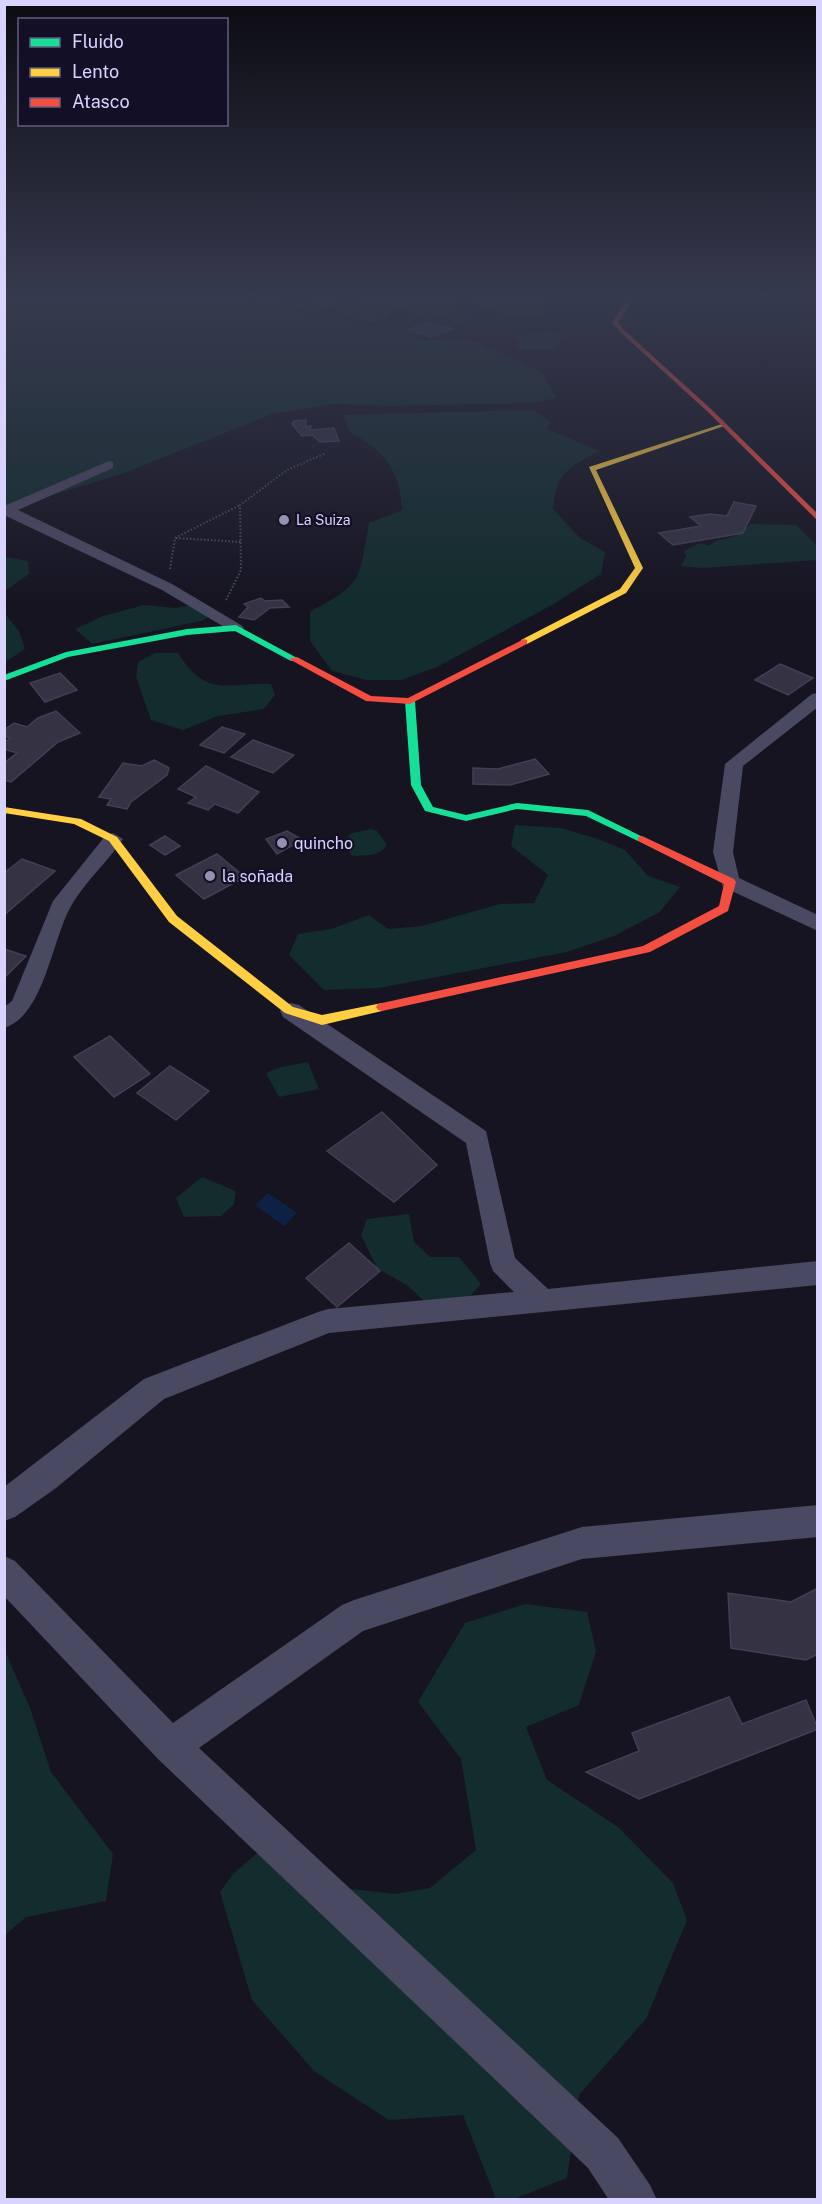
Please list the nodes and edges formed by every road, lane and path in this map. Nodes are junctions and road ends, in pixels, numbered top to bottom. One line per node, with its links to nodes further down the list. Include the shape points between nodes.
1 (695, 398): 2 (street)
2 (724, 425): 7 (street); 15 (street, via 690,440 618,458 592,469 639,568 623,591)
3 (324, 454): 5 (path, via 287,470)
4 (110, 465): 6 (street)
5 (240, 505): 8 (path); 9 (path)
6 (5, 510): 10 (street)
7 (818, 519)
8 (175, 538): 9 (path); 10 (path)
9 (241, 542): 11 (path, via 241,570)
10 (167, 587): 11 (street)
11 (214, 614): 12 (street)
12 (236, 628): 13 (street, via 187,632 66,655); 15 (street, via 369,699)
13 (4, 678)
14 (818, 698): 18 (street, via 734,764 723,852)
15 (410, 701): 18 (street, via 416,785 429,809 466,818 517,806 588,813)
16 (4, 810): 17 (street, via 77,821)
17 (113, 839): 20 (street, via 173,919); 21 (street, via 63,901 21,1005)
18 (730, 882): 19 (street); 20 (street, via 724,908 646,949 322,1020)
19 (818, 924)
20 (289, 1010): 23 (street, via 477,1138 503,1263)
21 (4, 1020)
22 (818, 1273): 23 (street)
23 (542, 1302): 24 (street, via 328,1321 154,1389)
24 (4, 1506)
25 (818, 1521): 27 (street, via 582,1543 354,1617)
26 (4, 1572): 27 (street)
27 (171, 1746): 28 (street, via 603,2153)
28 (635, 2199)

